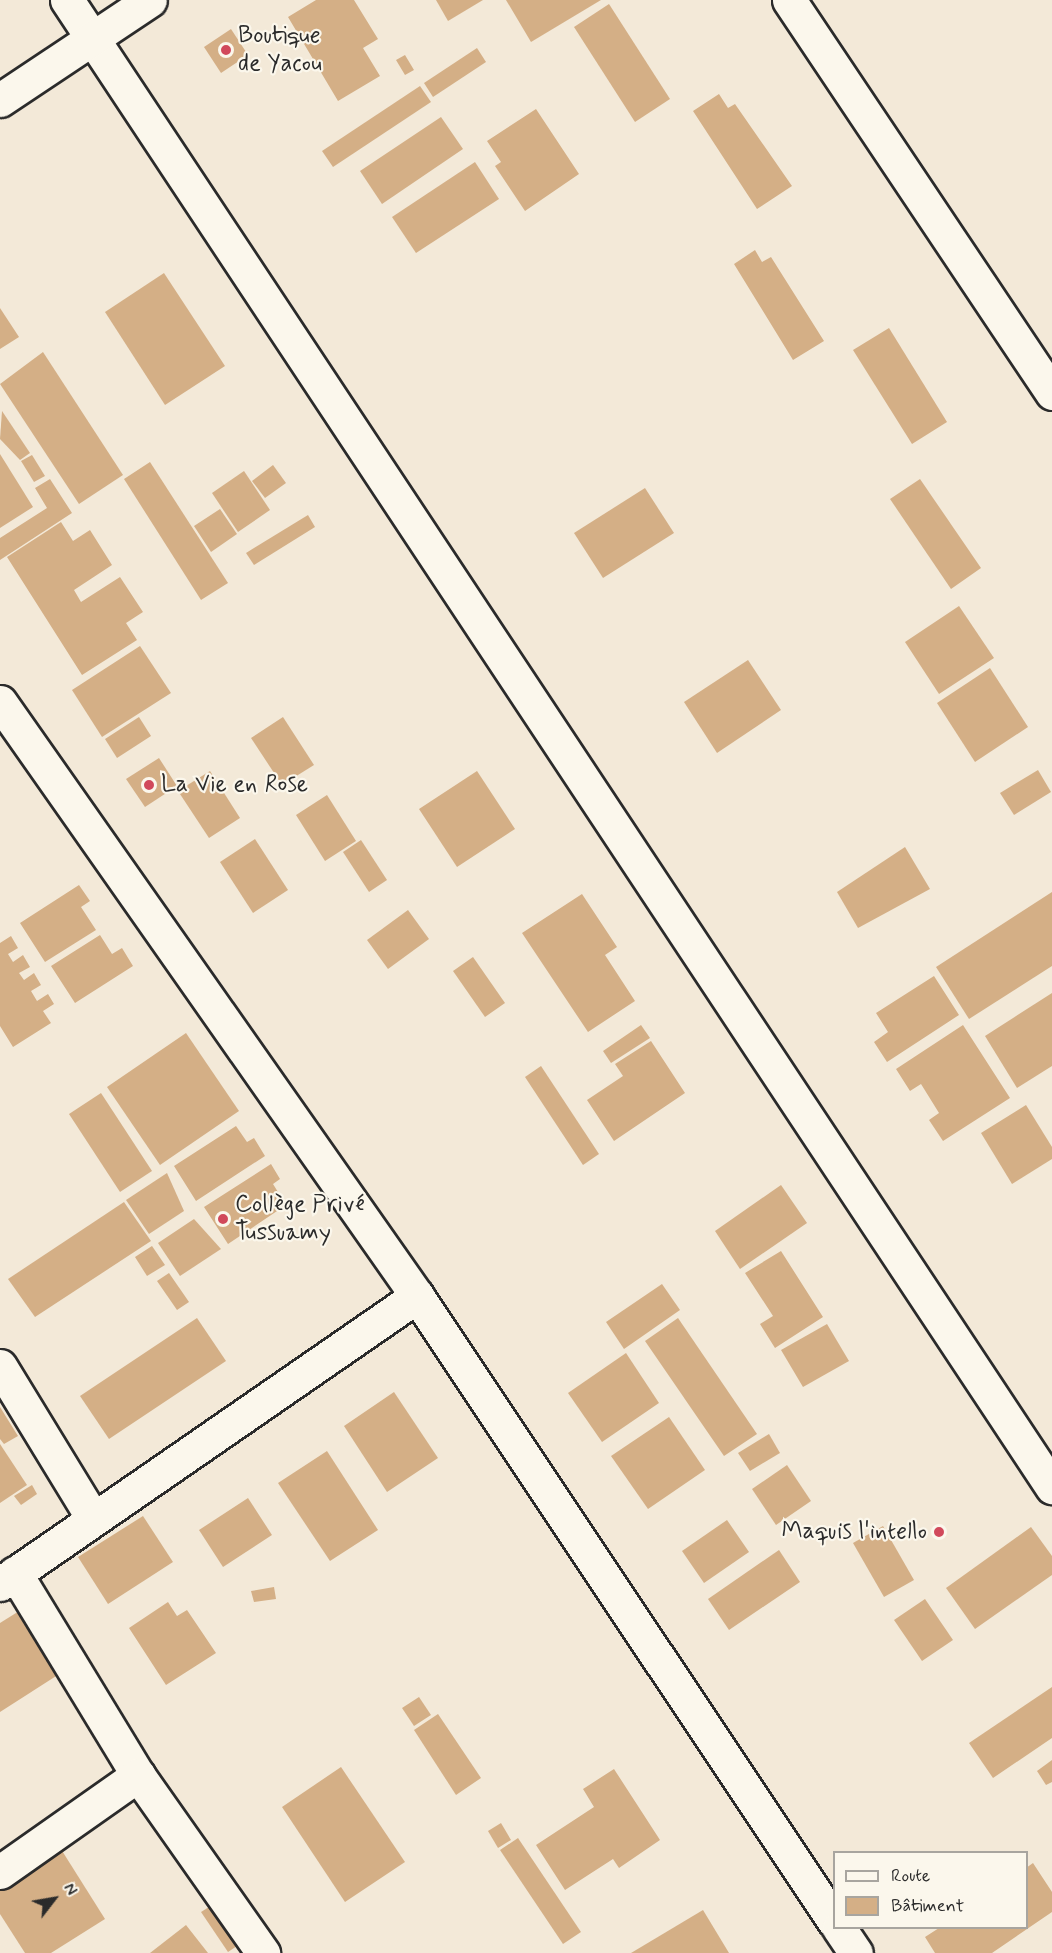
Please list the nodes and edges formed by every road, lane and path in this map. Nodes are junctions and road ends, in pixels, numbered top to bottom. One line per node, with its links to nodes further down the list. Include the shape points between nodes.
1 (67, 0): 4 (street)
2 (150, 0): 4 (street)
3 (789, 0): 6 (street)
4 (93, 38): 5 (street); 10 (street)
5 (0, 100)
6 (1052, 393)
7 (0, 702): 8 (street)
8 (417, 1296): 11 (street); 15 (street)
9 (0, 1366): 11 (street)
10 (1052, 1487)
11 (92, 1517): 12 (street)
12 (7, 1579): 13 (street)
13 (138, 1775): 14 (street); 17 (street)
14 (0, 1872)
15 (833, 1920)
16 (840, 1929): 18 (street)
17 (263, 1953)
18 (856, 1953)

